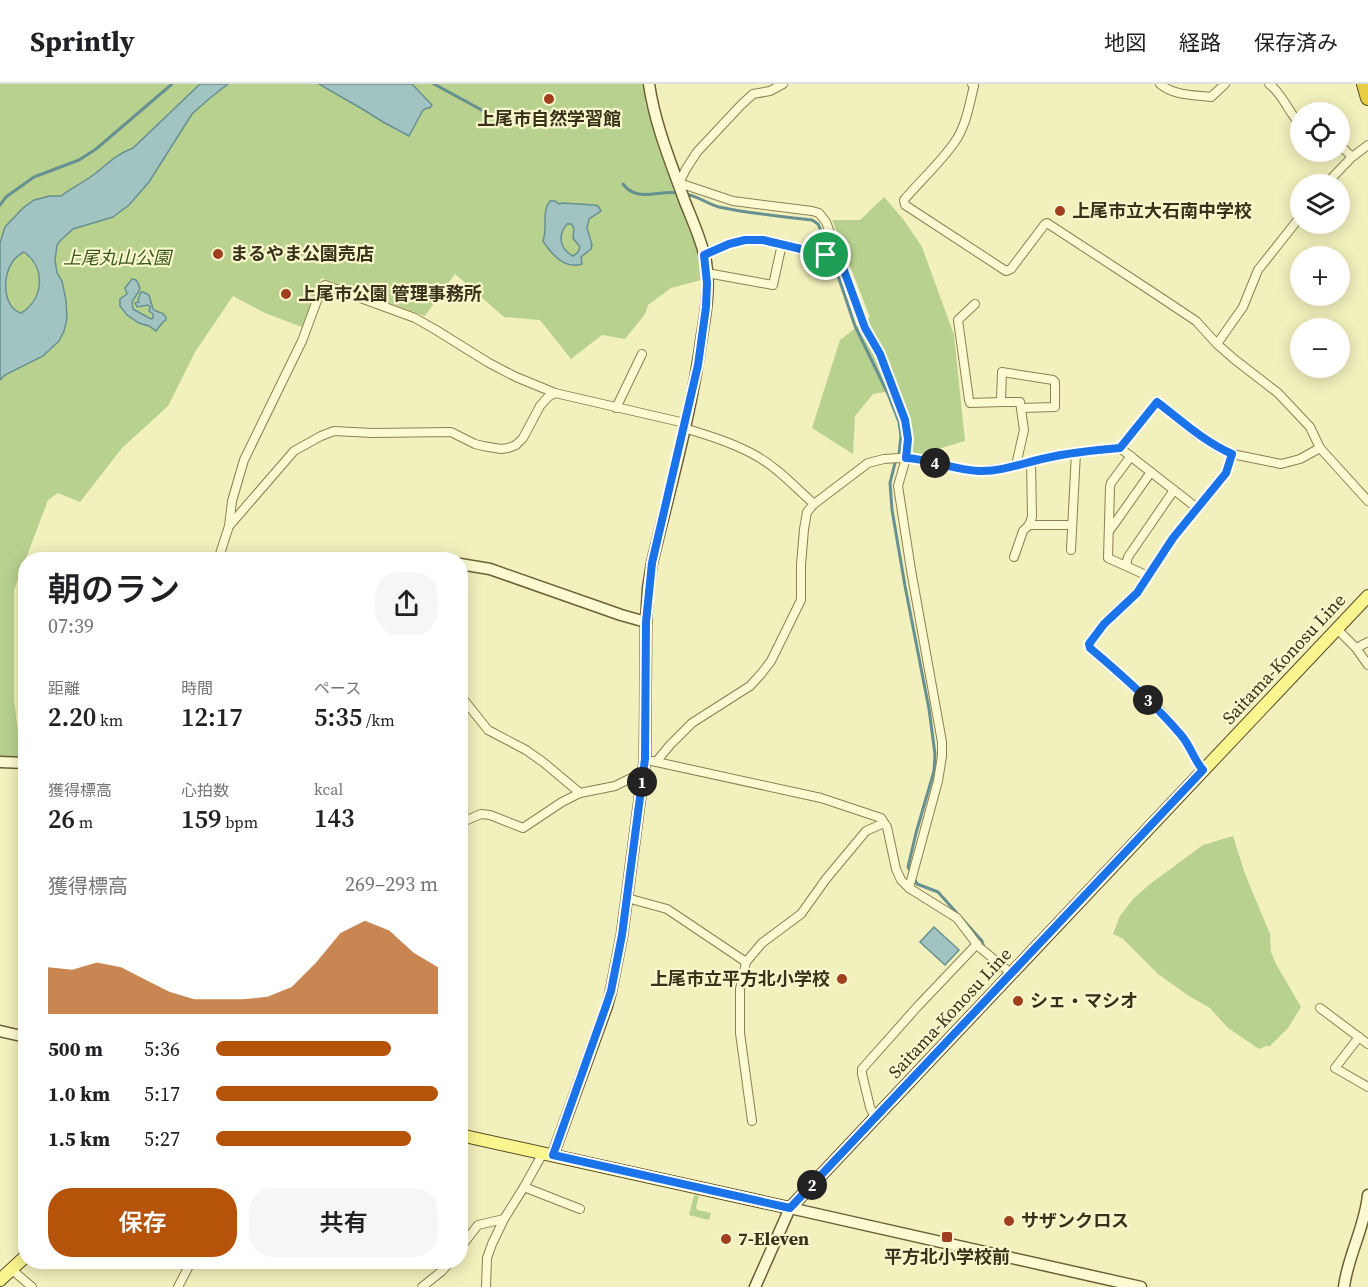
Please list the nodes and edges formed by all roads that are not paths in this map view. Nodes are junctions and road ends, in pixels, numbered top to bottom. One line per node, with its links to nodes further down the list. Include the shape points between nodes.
1 (649, 84): 14 (street, via 664,145)
2 (783, 84): 14 (street, via 753,94 741,105 697,152)
3 (972, 84): 21 (street, via 969,108 955,142 904,200 905,205 1006,271 1047,223 1196,321)
4 (1160, 84): 5 (street, via 1172,91 1211,97)
5 (1225, 84)
6 (1269, 84): 9 (street)
7 (1364, 84): 8 (highway)
8 (1368, 98)
9 (1290, 112)
10 (1368, 145): 12 (street)
11 (1350, 155): 12 (street)
12 (1352, 157): 13 (street)
13 (1336, 174)
14 (679, 183): 17 (street, via 733,201 819,213); 18 (street)
15 (1290, 230): 21 (street, via 1258,270 1243,307)
16 (782, 244): 17 (street, via 826,255); 18 (street, via 745,240); 19 (street, via 773,285)
17 (838, 254): 33 (street, via 905,420)
18 (704, 255): 19 (street)
19 (707, 273): 27 (street, via 698,365)
20 (975, 304): 24 (street, via 958,320 969,400)
21 (1216, 344): 29 (street, via 1278,393 1310,427)
22 (642, 354): 25 (street)
23 (555, 393): 25 (street); 43 (street, via 540,406 524,438 508,448 475,444 451,432 334,431 321,436 294,451); 43 (street, via 489,363 415,318 326,285 321,287 302,341 244,460)
24 (1002, 402): 26 (street, via 1020,402); 26 (street, via 1002,372 1055,382 1055,408)
25 (616, 408): 27 (street)
26 (1021, 408): 35 (street, via 1024,430)
27 (685, 426): 39 (street, via 752,453); 52 (street, via 652,563)
28 (1120, 448): 30 (street); 31 (street, via 1157,402 1195,433); 32 (street)
29 (1320, 448): 31 (street, via 1281,465); 38 (street)
30 (1076, 452): 34 (street); 42 (street)
31 (1232, 454): 40 (street, via 1226,473)
32 (1131, 456): 36 (street); 44 (street, via 1111,483)
33 (906, 458): 35 (street, via 979,471); 39 (street, via 868,463); 66 (street, via 898,486 901,512 942,749 938,781)
34 (1031, 461): 35 (street); 41 (street)
35 (1016, 465)
36 (1151, 472): 37 (street); 44 (street)
37 (1174, 490): 40 (street); 49 (street)
38 (1368, 501)
39 (814, 504): 58 (street, via 807,512 804,529 801,600 771,661 750,686 692,723)
40 (1197, 508): 50 (street)
41 (1029, 525): 42 (street); 47 (street)
42 (1072, 525): 45 (street)
43 (229, 526): 46 (street)
44 (1110, 530): 49 (street, via 1108,558)
45 (1071, 550)
46 (221, 552)
47 (1014, 556)
48 (468, 565): 52 (street, via 490,569)
49 (1126, 565): 50 (street)
50 (1148, 576): 61 (street, via 1137,593 1104,624 1090,648 1160,710 1184,738)
51 (1368, 596): 53 (main road, Saitama-Konosu Line)
52 (646, 622): 58 (street)
53 (1337, 629): 55 (street); 61 (main road, Saitama-Konosu Line)
54 (1368, 642): 55 (street)
55 (1356, 648): 56 (street)
56 (1368, 665)
57 (468, 704): 63 (street, via 488,730 526,750)
58 (650, 760): 62 (street); 65 (street, via 822,798 881,818)
59 (0, 762): 60 (street)
60 (18, 763)
61 (1203, 770): 70 (main road, Saitama-Konosu Line)
62 (643, 772): 63 (street, via 615,786); 67 (street)
63 (580, 793): 64 (street, via 523,828 490,815 481,814)
64 (468, 820)
65 (884, 823): 66 (street, via 896,869); 69 (street, via 866,831 801,914 762,943)
66 (909, 888): 68 (street, via 957,918)
67 (627, 898): 69 (street, via 667,909); 80 (street, via 602,1021)
68 (977, 944): 70 (street); 77 (street, via 862,1069)
69 (746, 962): 78 (street, via 740,989 740,1033)
70 (1012, 974): 77 (main road, Saitama-Konosu Line)
71 (1320, 1008): 74 (street)
72 (0, 1031): 73 (street)
73 (18, 1034)
74 (1359, 1037): 75 (street); 76 (street, via 1335,1068)
75 (1368, 1044)
76 (1368, 1087)
77 (875, 1119): 83 (main road, Saitama-Konosu Line)
78 (752, 1121)
79 (468, 1137): 80 (main road)
80 (548, 1154): 81 (street); 83 (main road)
81 (524, 1187): 84 (street); 85 (street)
82 (1368, 1194): 98 (street)
83 (790, 1208): 96 (street); 97 (street)
84 (580, 1209)
85 (504, 1219): 86 (street, via 478,1225); 95 (street, via 487,1258)
86 (468, 1238)
87 (18, 1263): 88 (main road)
88 (11, 1269): 91 (main road); 92 (street)
89 (187, 1269): 93 (street)
90 (443, 1269): 94 (street)
91 (0, 1280)
92 (32, 1287)
93 (178, 1287)
94 (422, 1287)
95 (486, 1287)
96 (755, 1287)
97 (1141, 1287)
98 (1344, 1287)

